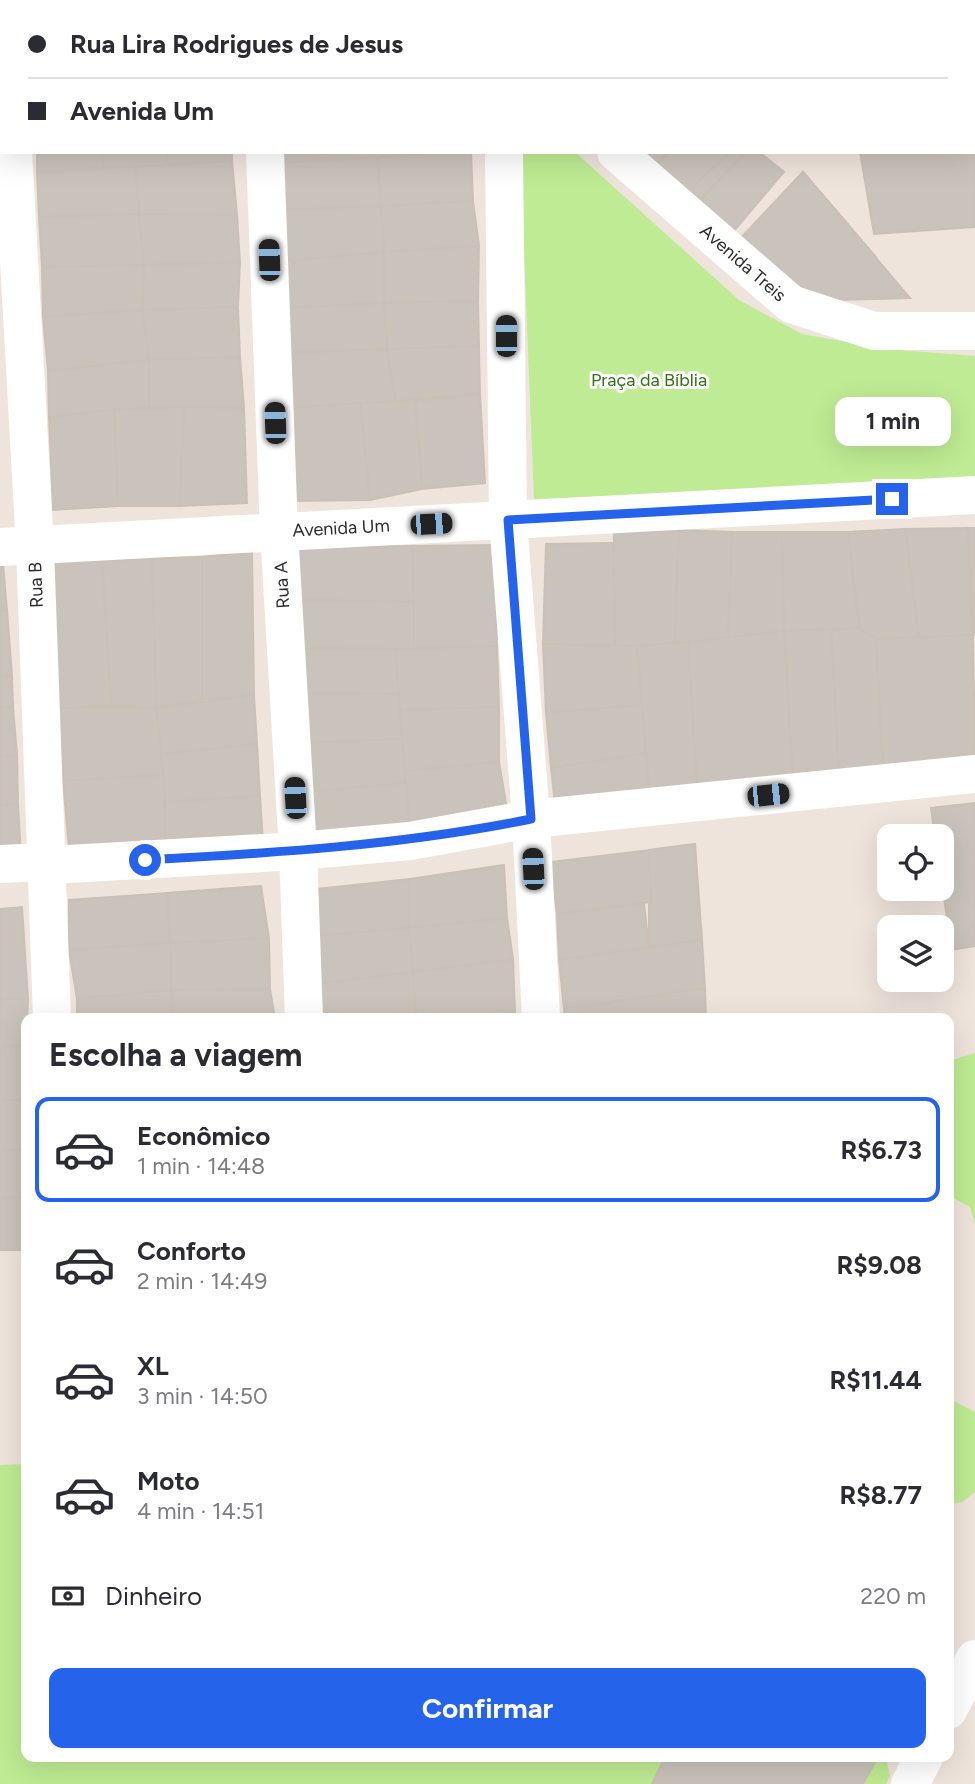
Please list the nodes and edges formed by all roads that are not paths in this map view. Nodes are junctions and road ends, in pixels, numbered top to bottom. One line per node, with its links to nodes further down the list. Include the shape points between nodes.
1 (13, 154): 9 (street, Rua B)
2 (265, 154): 8 (street, Rua A)
3 (504, 154): 7 (street)
4 (618, 154): 5 (street, Avenida Treis, via 791,304 874,331)
5 (975, 331)
6 (975, 495): 7 (street, Avenida Um)
7 (508, 520): 8 (street, Avenida Um); 11 (street)
8 (279, 531): 9 (street, Avenida Um); 12 (street, Rua A)
9 (17, 547): 13 (street, Rua B)
10 (975, 774): 11 (street)
11 (531, 819): 12 (street, via 410,841); 17 (street)
12 (298, 852): 13 (street); 16 (street, Rua A)
13 (44, 862): 14 (street); 15 (street, Rua B)
14 (0, 864)
15 (52, 1013)
16 (304, 1013)
17 (541, 1013)
18 (975, 1660): 19 (street)
19 (954, 1699)
20 (921, 1762): 21 (street)
21 (910, 1784)

